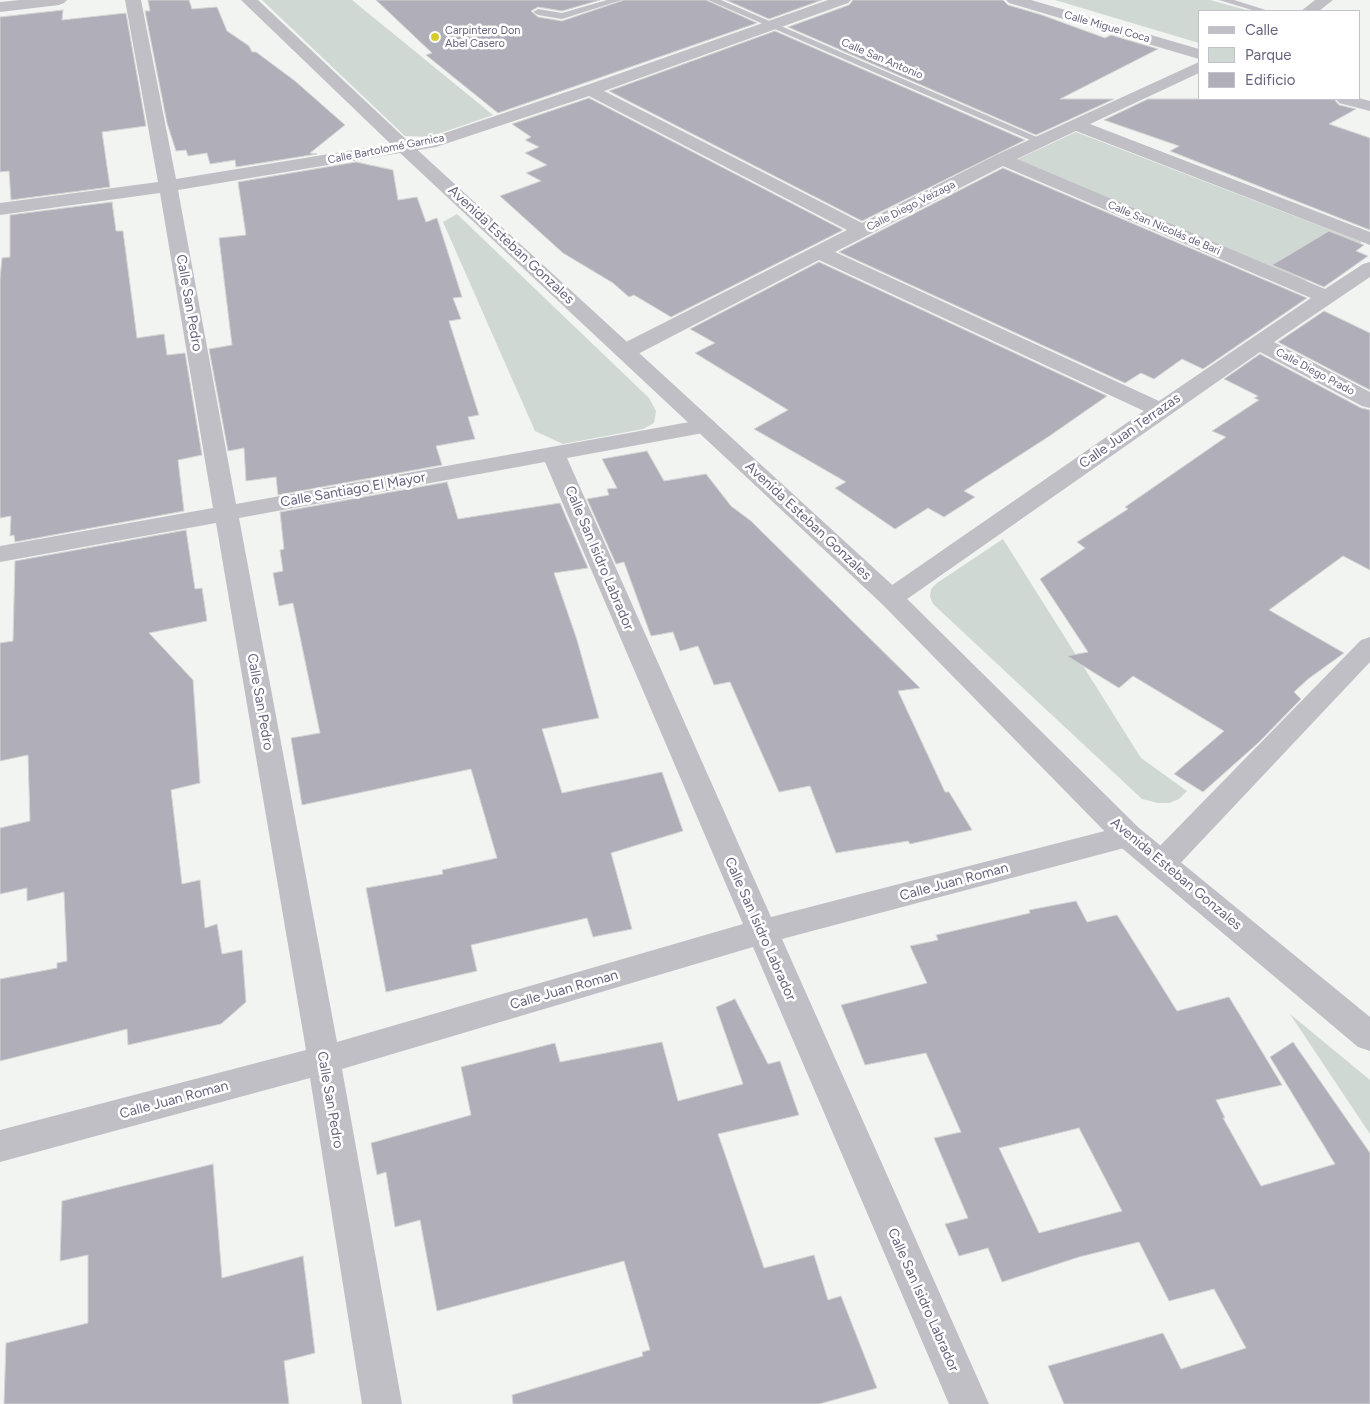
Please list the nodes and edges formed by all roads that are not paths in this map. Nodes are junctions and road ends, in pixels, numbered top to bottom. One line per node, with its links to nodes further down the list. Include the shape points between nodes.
1 (59, 0): 10 (street)
2 (133, 0): 24 (street, Calle San Pedro)
3 (249, 0): 22 (street, Avenida Esteban Gonzales)
4 (617, 0): 13 (lane, via 562,16)
5 (713, 0): 14 (lane, Calle San Antonio)
6 (843, 0): 14 (street, Calle Bartolomé Garnica)
7 (1014, 0): 15 (street, Calle Miguel Coca)
8 (1224, 0): 11 (lane)
9 (1325, 0): 12 (street)
10 (0, 7)
11 (1260, 10)
12 (1310, 10)
13 (538, 12)
14 (772, 25): 17 (street, Calle Bartolomé Garnica); 21 (lane, Calle San Antonio)
15 (1198, 54)
16 (1198, 66): 20 (street, Calle Diego Veizaga)
17 (590, 90): 22 (street, Calle Bartolomé Garnica, via 444,139); 26 (street)
18 (1349, 100): 19 (street)
19 (1370, 106)
20 (1076, 125): 21 (street, Calle Diego Veizaga); 27 (street)
21 (1041, 141): 23 (street, Calle Diego Veizaga)
22 (405, 148): 24 (street, Calle Bartolomé Garnica); 32 (street, Avenida Esteban Gonzales)
23 (1002, 159): 26 (street, Calle Diego Veizaga); 30 (street, Calle San Nicolás de Bari)
24 (168, 186): 25 (street, Calle Bartolomé Garnica); 37 (street, Calle San Pedro)
25 (0, 210)
26 (863, 231): 28 (street, Calle Diego Veizaga)
27 (1370, 239)
28 (820, 253): 32 (street, Calle Diego Veizaga); 34 (street)
29 (1370, 268): 30 (street, Calle Juan Terrazas)
30 (1326, 298): 31 (street, Calle Juan Terrazas)
31 (1259, 343): 33 (street, Calle Diego Prado); 34 (street, Calle Juan Terrazas)
32 (626, 351): 35 (street, Avenida Esteban Gonzales)
33 (1370, 401)
34 (1160, 410): 39 (street, Calle Juan Terrazas)
35 (706, 426): 36 (street, Calle Santiago El Mayor); 39 (street, Avenida Esteban Gonzales)
36 (553, 454): 37 (street, Calle Santiago El Mayor); 43 (street, Calle San Isidro Labrador)
37 (226, 513): 38 (street, Calle Santiago El Mayor); 45 (street, Calle San Pedro)
38 (0, 554)
39 (891, 598): 41 (street, Avenida Esteban Gonzales)
40 (1370, 646): 42 (street)
41 (1128, 836): 42 (street, Avenida Esteban Gonzales); 43 (street, Calle Juan Roman)
42 (1162, 863): 44 (street, Avenida Esteban Gonzales)
43 (761, 932): 45 (street, Calle Juan Roman); 48 (street, Calle San Isidro Labrador)
44 (1370, 1037)
45 (324, 1060): 46 (street, Calle Juan Roman); 47 (street, Calle San Pedro)
46 (0, 1146)
47 (382, 1404)
48 (969, 1404)

